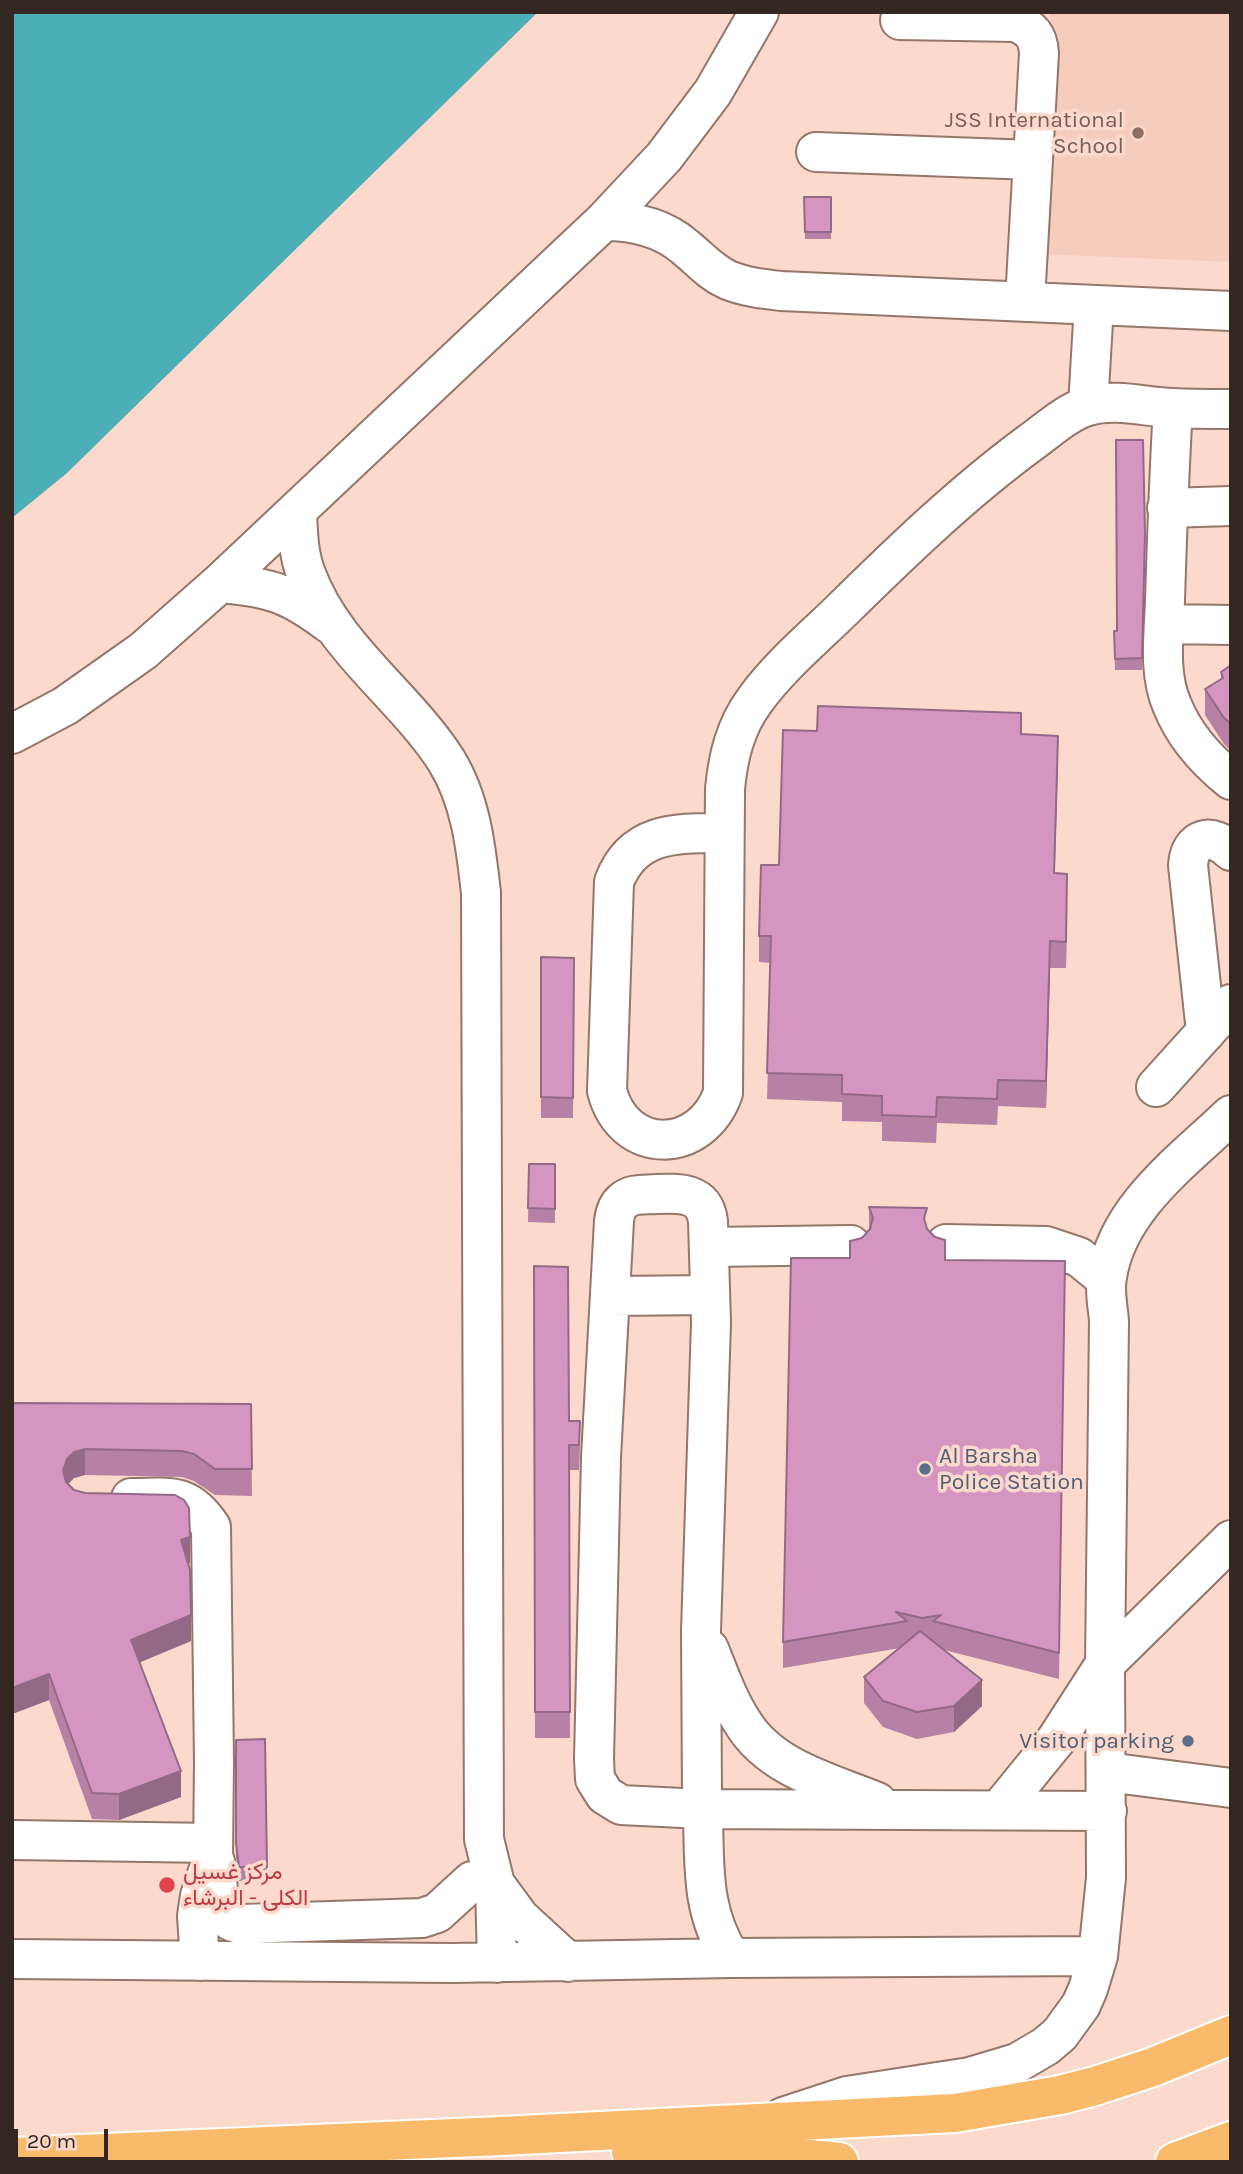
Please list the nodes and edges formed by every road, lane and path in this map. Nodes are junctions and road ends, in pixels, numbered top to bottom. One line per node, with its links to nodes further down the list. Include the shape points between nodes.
1 (759, 12): 4 (street, via 713,92)
2 (900, 20): 5 (street, via 1015,22 1032,32 1039,53)
3 (816, 152): 5 (street)
4 (664, 157): 6 (street); 7 (street, via 666,204)
5 (1033, 160): 8 (street)
6 (604, 221): 7 (street, via 638,224); 16 (street)
7 (685, 246): 8 (street, via 705,267 754,288)
8 (1025, 301): 9 (street)
9 (1094, 305): 10 (street); 11 (street)
10 (1231, 311)
11 (1088, 405): 12 (street); 23 (street, via 1042,434 974,488 773,679 742,720 733,743 727,764)
12 (1173, 408): 13 (street); 15 (street)
13 (1231, 409)
14 (1231, 506): 15 (street)
15 (1167, 509): 18 (street)
16 (297, 511): 17 (street); 20 (street, via 305,572)
17 (220, 583): 20 (street, via 284,594); 21 (street, via 143,651 65,706)
18 (1165, 624): 19 (street); 22 (street, via 1165,674 1171,704 1202,753)
19 (1231, 625)
20 (335, 628): 46 (street, via 447,762 466,805 475,842 481,907)
21 (12, 734)
22 (1231, 780)
23 (723, 833): 23 (street, via 723,1093 716,1110 692,1133 671,1140 650,1138 622,1121 607,1091 614,882 631,854 653,839 681,833)
24 (1231, 851): 25 (street, via 1214,839 1204,840 1189,854 1188,864)
25 (1218, 1018): 26 (street)
26 (1156, 1087)
27 (1231, 1115): 31 (street, via 1129,1220)
28 (946, 1244): 31 (street, via 1046,1246 1079,1257)
29 (851, 1245): 30 (street)
30 (710, 1247): 32 (street); 33 (street, via 707,1214 694,1198 681,1194 626,1198 614,1221)
31 (1106, 1279): 37 (street)
32 (710, 1295): 33 (street); 36 (street)
33 (610, 1296): 40 (street, via 601,1457 595,1779 605,1796 621,1805)
34 (98, 1497): 45 (street, via 182,1499 199,1510 211,1527)
35 (1231, 1540): 37 (street)
36 (701, 1631): 40 (street); 41 (street, via 743,1725 767,1751 794,1768)
37 (1105, 1664): 38 (street); 42 (street, via 1056,1740)
38 (1107, 1773): 39 (street); 43 (street)
39 (1231, 1788)
40 (703, 1809): 41 (street); 47 (street)
41 (892, 1809): 42 (street)
42 (999, 1810): 43 (street)
43 (1107, 1811): 48 (street)
44 (12, 1840): 45 (street)
45 (213, 1849): 46 (street, via 220,1909 229,1920 242,1924 422,1918 438,1913); 52 (street, via 197,1916)
46 (483, 1882): 53 (street); 54 (street); 55 (street)
47 (705, 1889): 49 (street, via 713,1925); 51 (street)
48 (1098, 1956): 49 (street); 57 (street, via 1088,1989 1071,2020 1031,2056 970,2077 847,2096)
49 (731, 1958): 51 (street)
50 (12, 1959): 52 (street)
51 (679, 1959): 53 (street)
52 (200, 1961): 54 (street)
53 (568, 1962): 55 (street)
54 (452, 1963): 55 (street)
55 (498, 1963)
56 (1231, 2035): 57 (highway, via 1153,2067 1047,2098 955,2113)
57 (774, 2121): 58 (highway)
58 (501, 2136): 60 (highway); 61 (highway, via 608,2151 746,2154)
59 (1231, 2141): 62 (highway)
60 (12, 2157)
61 (839, 2162)
62 (1175, 2162)

